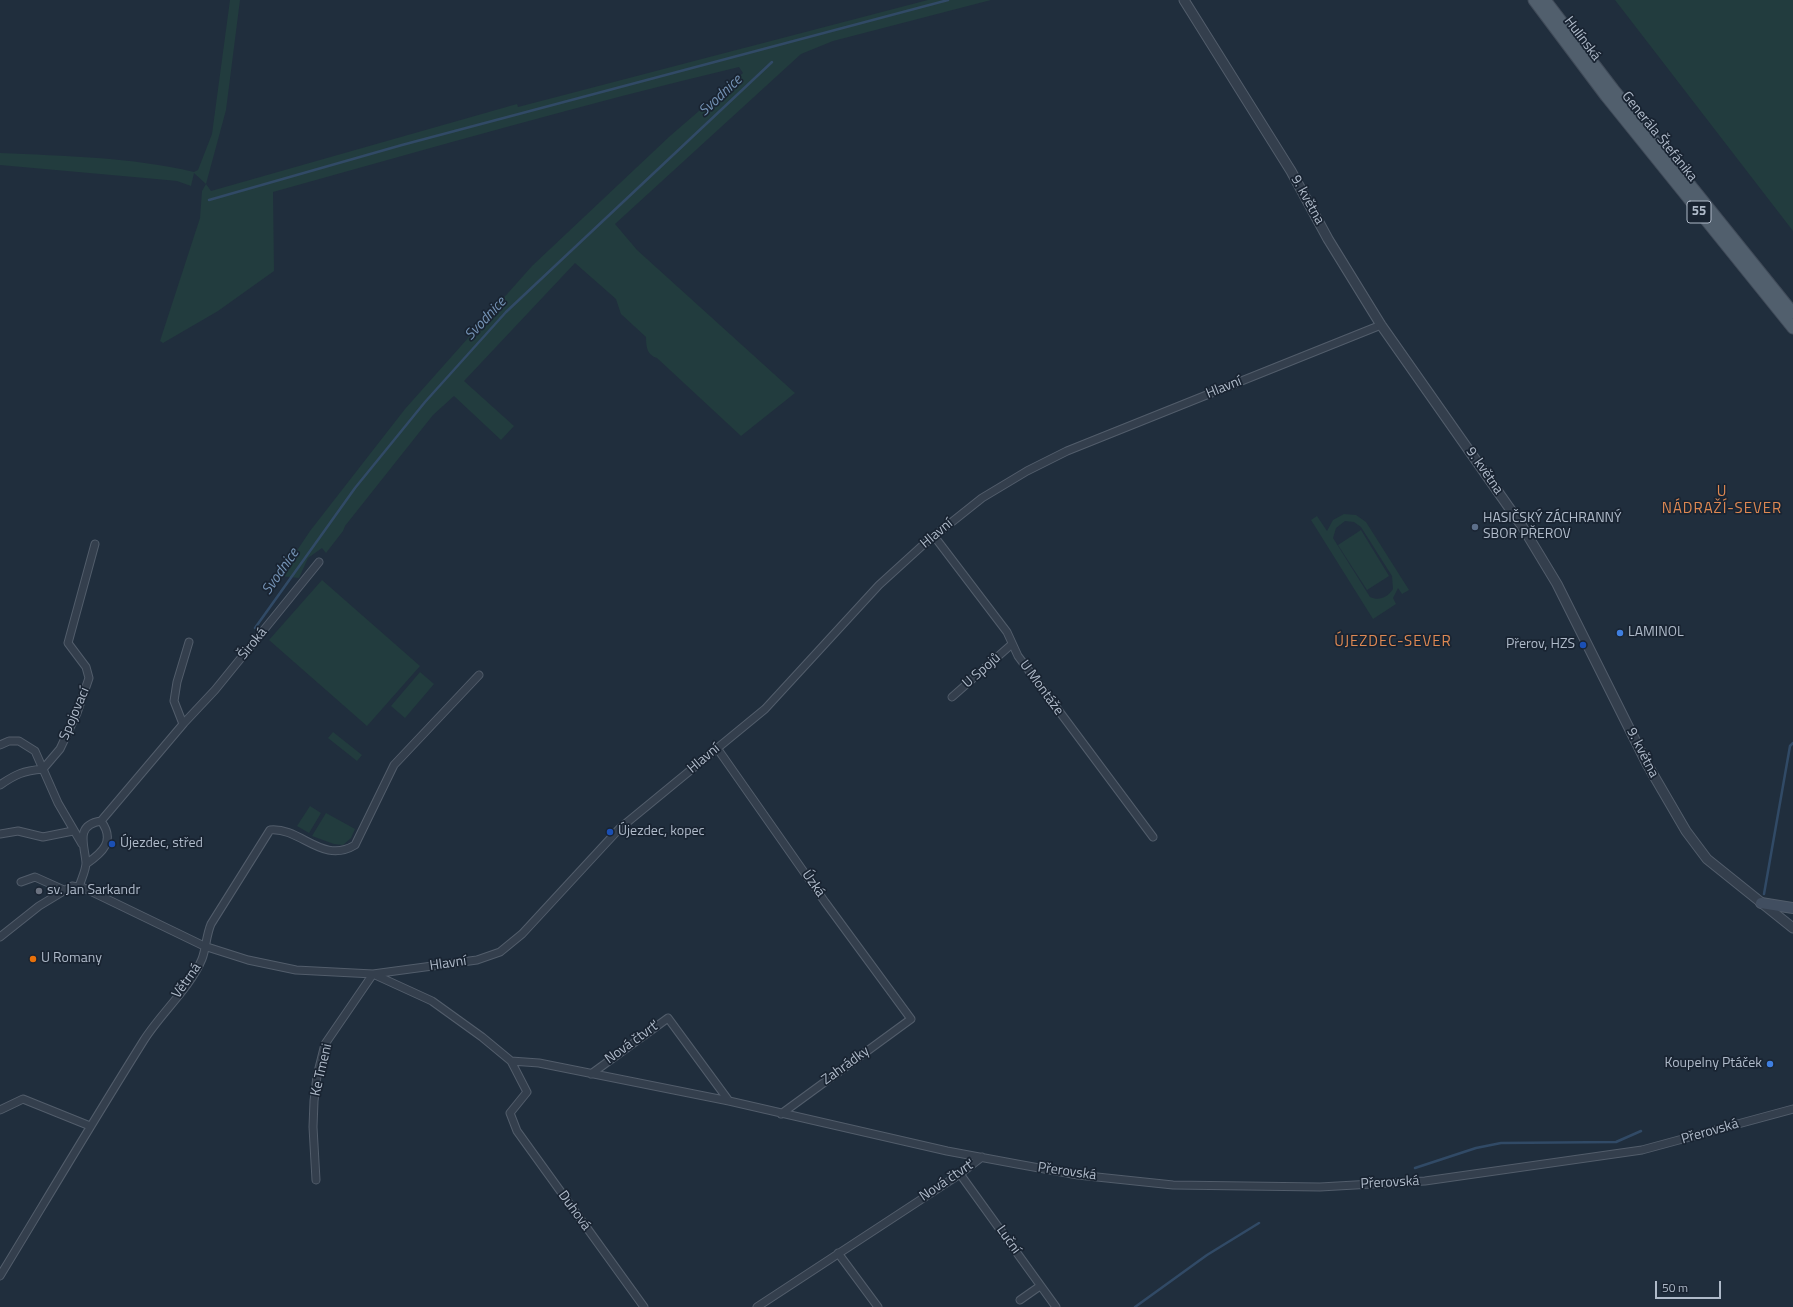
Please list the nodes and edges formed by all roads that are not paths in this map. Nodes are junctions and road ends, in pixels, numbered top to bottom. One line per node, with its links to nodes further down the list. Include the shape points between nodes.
1 (1184, 0): 6 (street, 9. května, via 1291,171 1328,239)
2 (1534, 0): 4 (main road, Hulínská / 55)
3 (1545, 0): 4 (main road, Hulínská / 55)
4 (1610, 92): 5 (main road, Generála Štefánika / 55); 7 (main road, Generála Štefánika / 55)
5 (1793, 313)
6 (1382, 325): 8 (street, Hlavní, via 1067,451 1027,470 982,498); 29 (street, 9. května, via 1522,526 1558,584 1647,764 1686,831 1707,859)
7 (1793, 328)
8 (934, 536): 12 (street, U Montáže, via 1007,632); 17 (street, Hlavní, via 879,585 765,709)
9 (95, 544): 18 (street, Spojovací, via 68,643 86,667 90,678 60,749)
10 (319, 562): 15 (street, Široká, via 215,690)
11 (188, 642): 15 (street, via 176,682 174,701)
12 (1012, 644): 14 (street, U Spojů); 23 (street, U Montáže, via 1018,656)
13 (479, 675): 33 (street, Větrná, via 394,765 356,845 342,850 326,850 279,830 270,830 212,924)
14 (952, 697)
15 (183, 724): 20 (street, Široká)
16 (0, 745): 18 (street, via 9,741 27,744 35,751)
17 (717, 748): 34 (street, Hlavní, via 619,830 522,934 500,952 477,960); 35 (street, Úzká)
18 (43, 769): 19 (street, via 16,774); 21 (street)
19 (0, 785)
20 (101, 821): 24 (street, Široká, via 86,828 82,834); 25 (street, via 108,838 98,856)
21 (73, 831): 22 (street, via 43,837 18,831); 24 (street)
22 (0, 834)
23 (1153, 837)
24 (82, 844): 25 (street)
25 (86, 864): 27 (street)
26 (21, 882): 28 (street, via 35,877)
27 (79, 887): 28 (street, via 72,886); 33 (street, Hlavní)
28 (64, 890): 32 (street)
29 (1761, 903): 30 (main road); 31 (street, 9. května)
30 (1793, 908)
31 (1793, 928)
32 (0, 936)
33 (204, 946): 34 (street, Hlavní, via 248,960 296,970); 42 (street, Větrná, via 202,958 191,978 151,1029)
34 (373, 974): 36 (street, via 432,1001); 45 (street, Ke Tmeni, via 325,1044 314,1101)
35 (911, 1019): 41 (street, Zahrádky)
36 (511, 1061): 37 (street, Nová čtvrť, via 539,1063); 50 (street, Duhová, via 527,1092 510,1113 519,1136)
37 (591, 1074): 38 (street, Nová čtvrť); 38 (street, Nová čtvrť, via 668,1018)
38 (729, 1102): 41 (street, Nová čtvrť)
39 (1793, 1109): 43 (street, Přerovská, via 1642,1150 1425,1181 1320,1187 1173,1185 1078,1175)
40 (0, 1110): 42 (street, via 23,1099)
41 (781, 1114): 43 (street, Nová čtvrť)
42 (90, 1126): 47 (street, Větrná)
43 (982, 1158): 44 (street, Nová čtvrť)
44 (960, 1174): 46 (street, Nová čtvrť); 48 (street, Luční)
45 (316, 1180)
46 (838, 1253): 51 (street, Nová čtvrť); 52 (street)
47 (0, 1276)
48 (1040, 1286): 49 (street); 53 (street, Luční)
49 (1020, 1300)
50 (644, 1307)
51 (756, 1307)
52 (878, 1307)
53 (1056, 1307)

